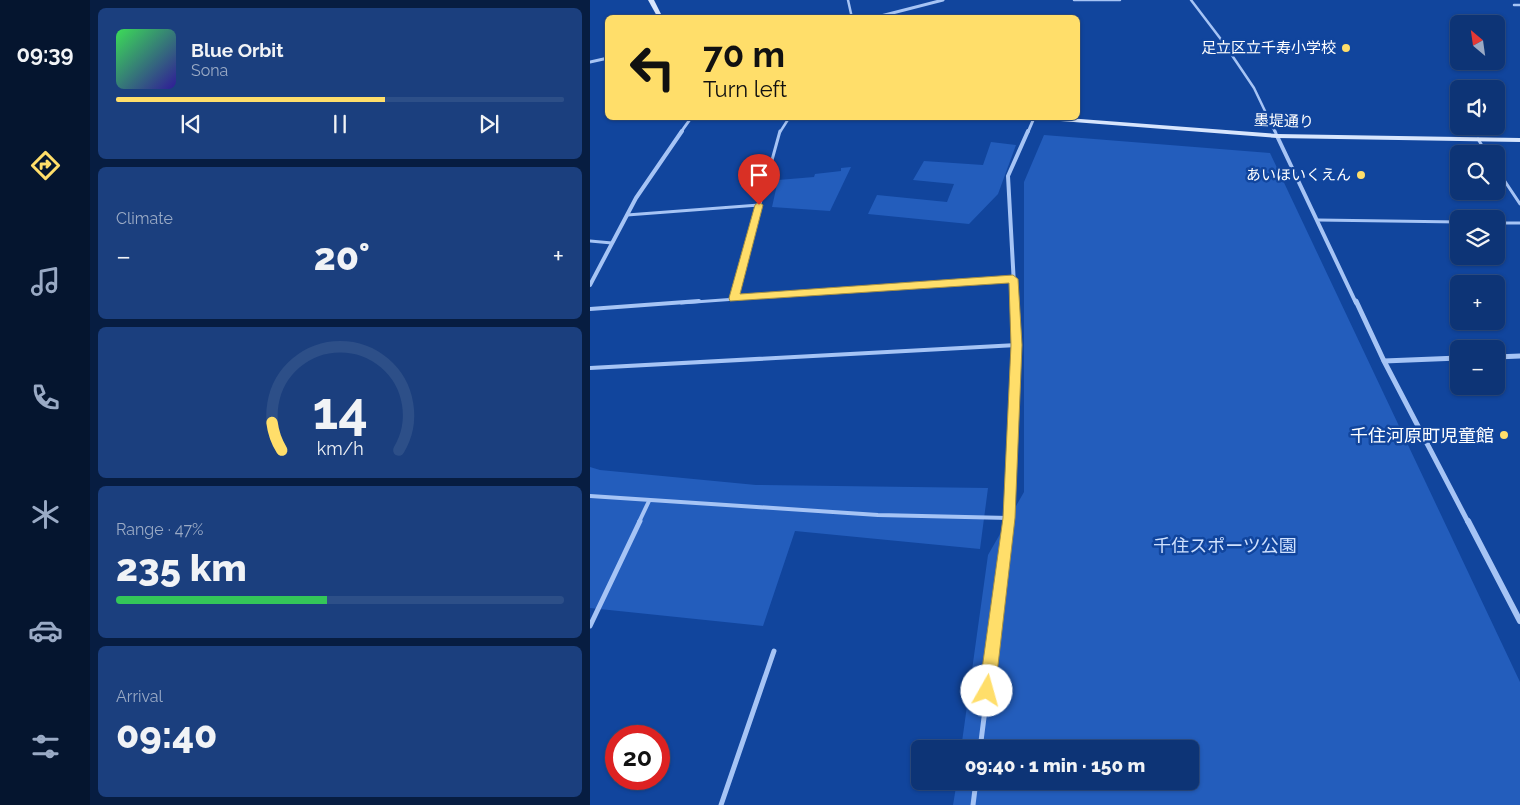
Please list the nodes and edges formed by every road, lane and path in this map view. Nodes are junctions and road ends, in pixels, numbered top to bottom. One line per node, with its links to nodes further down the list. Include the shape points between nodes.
1 (651, 0): 9 (main road)
2 (848, 0): 10 (lane)
3 (943, 0): 11 (street)
4 (1074, 0): 5 (lane)
5 (1120, 0)
6 (1192, 0): 18 (lane, via 1254,88)
7 (1520, 4): 8 (lane)
8 (1514, 5)
9 (659, 15)
10 (851, 15)
11 (885, 15)
12 (605, 59): 13 (street)
13 (590, 62)
14 (690, 120): 25 (street)
15 (788, 120): 24 (lane, via 778,134)
16 (1033, 120): 32 (street, via 1008,176)
17 (1073, 120): 18 (main road, 墨堤通り)
18 (1277, 136): 19 (main road, 墨堤通り); 26 (street)
19 (1478, 139): 20 (main road, 墨堤通り); 21 (lane)
20 (1520, 140)
21 (1482, 145)
22 (1505, 182): 23 (lane)
23 (1520, 204)
24 (759, 205): 25 (lane); 34 (lane)
25 (627, 215): 31 (street)
26 (1318, 220): 27 (lane); 40 (street)
27 (1450, 222)
28 (1505, 223): 29 (lane)
29 (1520, 223)
30 (590, 241): 31 (lane)
31 (612, 243): 33 (street)
32 (1013, 279): 34 (lane); 36 (street)
33 (590, 285)
34 (734, 298): 35 (lane)
35 (590, 309)
36 (1017, 345): 41 (lane); 44 (street)
37 (1520, 356): 38 (street)
38 (1505, 357)
39 (1450, 358): 40 (street)
40 (1384, 361): 45 (street)
41 (590, 368)
42 (590, 496): 43 (lane)
43 (649, 501): 44 (lane, via 878,515); 46 (lane)
44 (1009, 518): 48 (lane)
45 (1520, 620)
46 (590, 626)
47 (774, 651): 50 (lane)
48 (981, 740)
49 (975, 790): 51 (lane)
50 (720, 805)
51 (973, 805)

